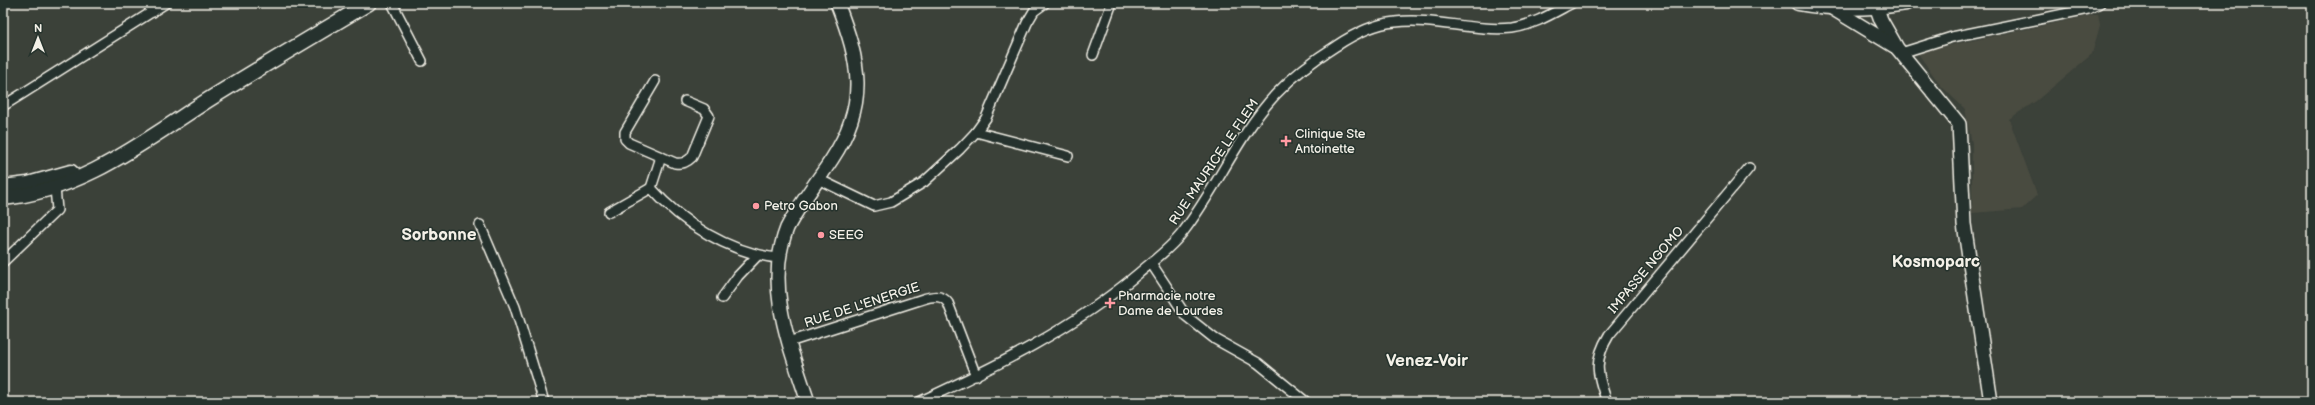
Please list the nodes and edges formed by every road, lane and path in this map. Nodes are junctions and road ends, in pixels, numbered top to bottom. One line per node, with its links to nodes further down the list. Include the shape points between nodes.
1 (147, 3): 14 (street)
2 (166, 3): 14 (street)
3 (369, 3): 22 (main road)
4 (392, 3): 17 (street)
5 (837, 3): 26 (main road, via 852,42 856,67 856,98 848,130)
6 (1045, 3): 21 (street, via 1034,11 1027,23 993,105)
7 (1112, 3): 16 (street)
8 (1572, 3): 36 (street, RUE MAURICE LE FLEM, via 1527,25 1511,28 1484,29 1416,21 1394,22 1353,35 1312,62 1276,94 1241,140 1184,232)
9 (1798, 3): 13 (main road)
10 (1906, 3): 12 (main road)
11 (2100, 3): 15 (street, via 2088,9 1952,37)
12 (1875, 5): 13 (main road); 15 (main road)
13 (1830, 7): 15 (main road)
14 (153, 12): 20 (street)
15 (1899, 51): 45 (main road, via 1959,124 1964,224)
16 (1093, 55)
17 (422, 60)
18 (655, 81): 24 (street, via 624,137 629,143)
19 (685, 101): 24 (street, via 704,109 709,121 688,161 682,164)
20 (3, 106)
21 (976, 132): 23 (street); 26 (street, via 924,182 883,205 874,206)
22 (139, 144): 27 (main road, via 66,174 28,184); 28 (main road, via 116,160)
23 (1068, 156)
24 (661, 157): 29 (street)
25 (1749, 168): 44 (street, IMPASSE NGOMO, via 1607,338 1599,356 1598,369)
26 (818, 179): 34 (main road, via 787,228)
27 (3, 187)
28 (55, 188): 30 (main road); 35 (street, via 57,210)
29 (651, 188): 31 (street); 33 (street, via 686,221 717,238)
30 (3, 198)
31 (609, 212)
32 (480, 225): 41 (street, via 515,307)
33 (758, 255): 34 (street); 37 (street)
34 (778, 258): 38 (main road, via 779,298)
35 (3, 262)
36 (1152, 263): 39 (street, RUE MAURICE LE FLEM, via 1108,298 1054,334); 40 (street, via 1186,316 1215,339 1258,363)
37 (722, 298)
38 (789, 342): 39 (street, RUE DE L'ENERGIE, via 938,296 948,303); 42 (main road)
39 (976, 376): 43 (street, RUE MAURICE LE FLEM)
40 (1307, 401)
41 (544, 402)
42 (808, 402)
43 (919, 402)
44 (1607, 402)
45 (1992, 402)

